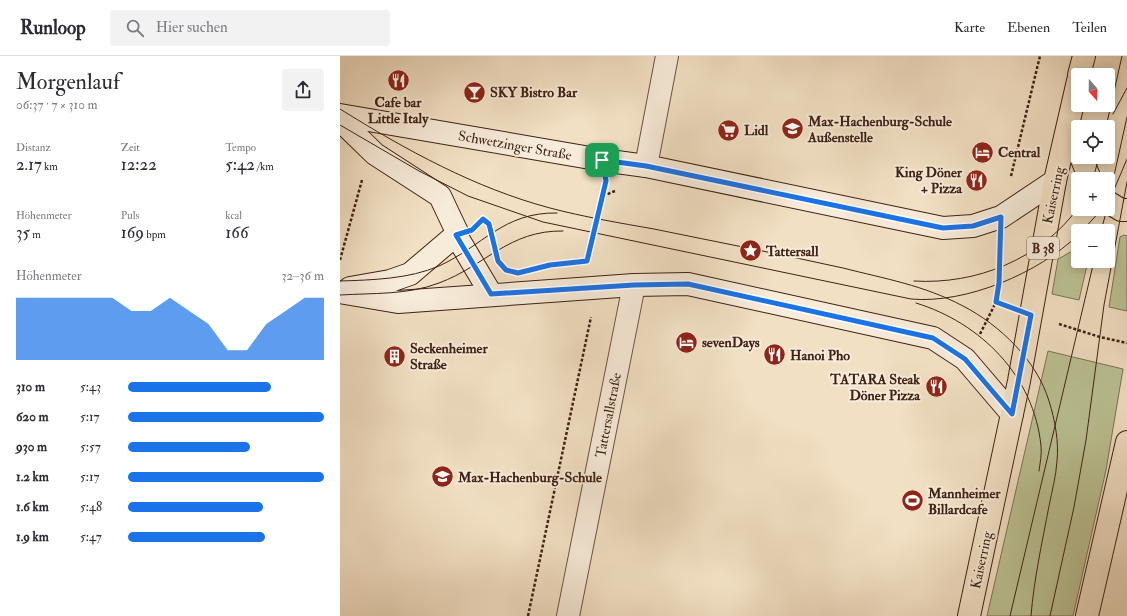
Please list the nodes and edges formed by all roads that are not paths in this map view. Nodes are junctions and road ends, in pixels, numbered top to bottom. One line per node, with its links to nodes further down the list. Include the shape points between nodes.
1 (667, 56): 9 (street)
2 (1084, 56): 3 (main road)
3 (1081, 68)
4 (1071, 112): 7 (main road, Kaiserring / B 38)
5 (340, 115): 9 (street, Schwetzinger Straße)
6 (340, 120): 13 (street, via 375,154 440,196 457,232)
7 (1068, 125): 8 (main road); 10 (main road, Kaiserring / B 38)
8 (1071, 132)
9 (646, 166): 10 (street, Schwetzinger Straße, via 943,228 973,226 1001,217)
10 (1055, 181): 17 (main road, Kaiserring / B 38)
11 (1115, 206): 12 (main road)
12 (1127, 210)
13 (456, 235): 15 (street, via 410,274 390,281); 16 (street)
14 (634, 285): 16 (street); 17 (street, via 696,285 933,338 965,359); 19 (street, Tattersallstraße)
15 (340, 291): 16 (street, via 398,302)
16 (491, 294)
17 (1012, 414): 20 (main road, Kaiserring / B 38)
18 (1127, 442): 21 (main road)
19 (568, 616)
20 (969, 616)
21 (1088, 616)

